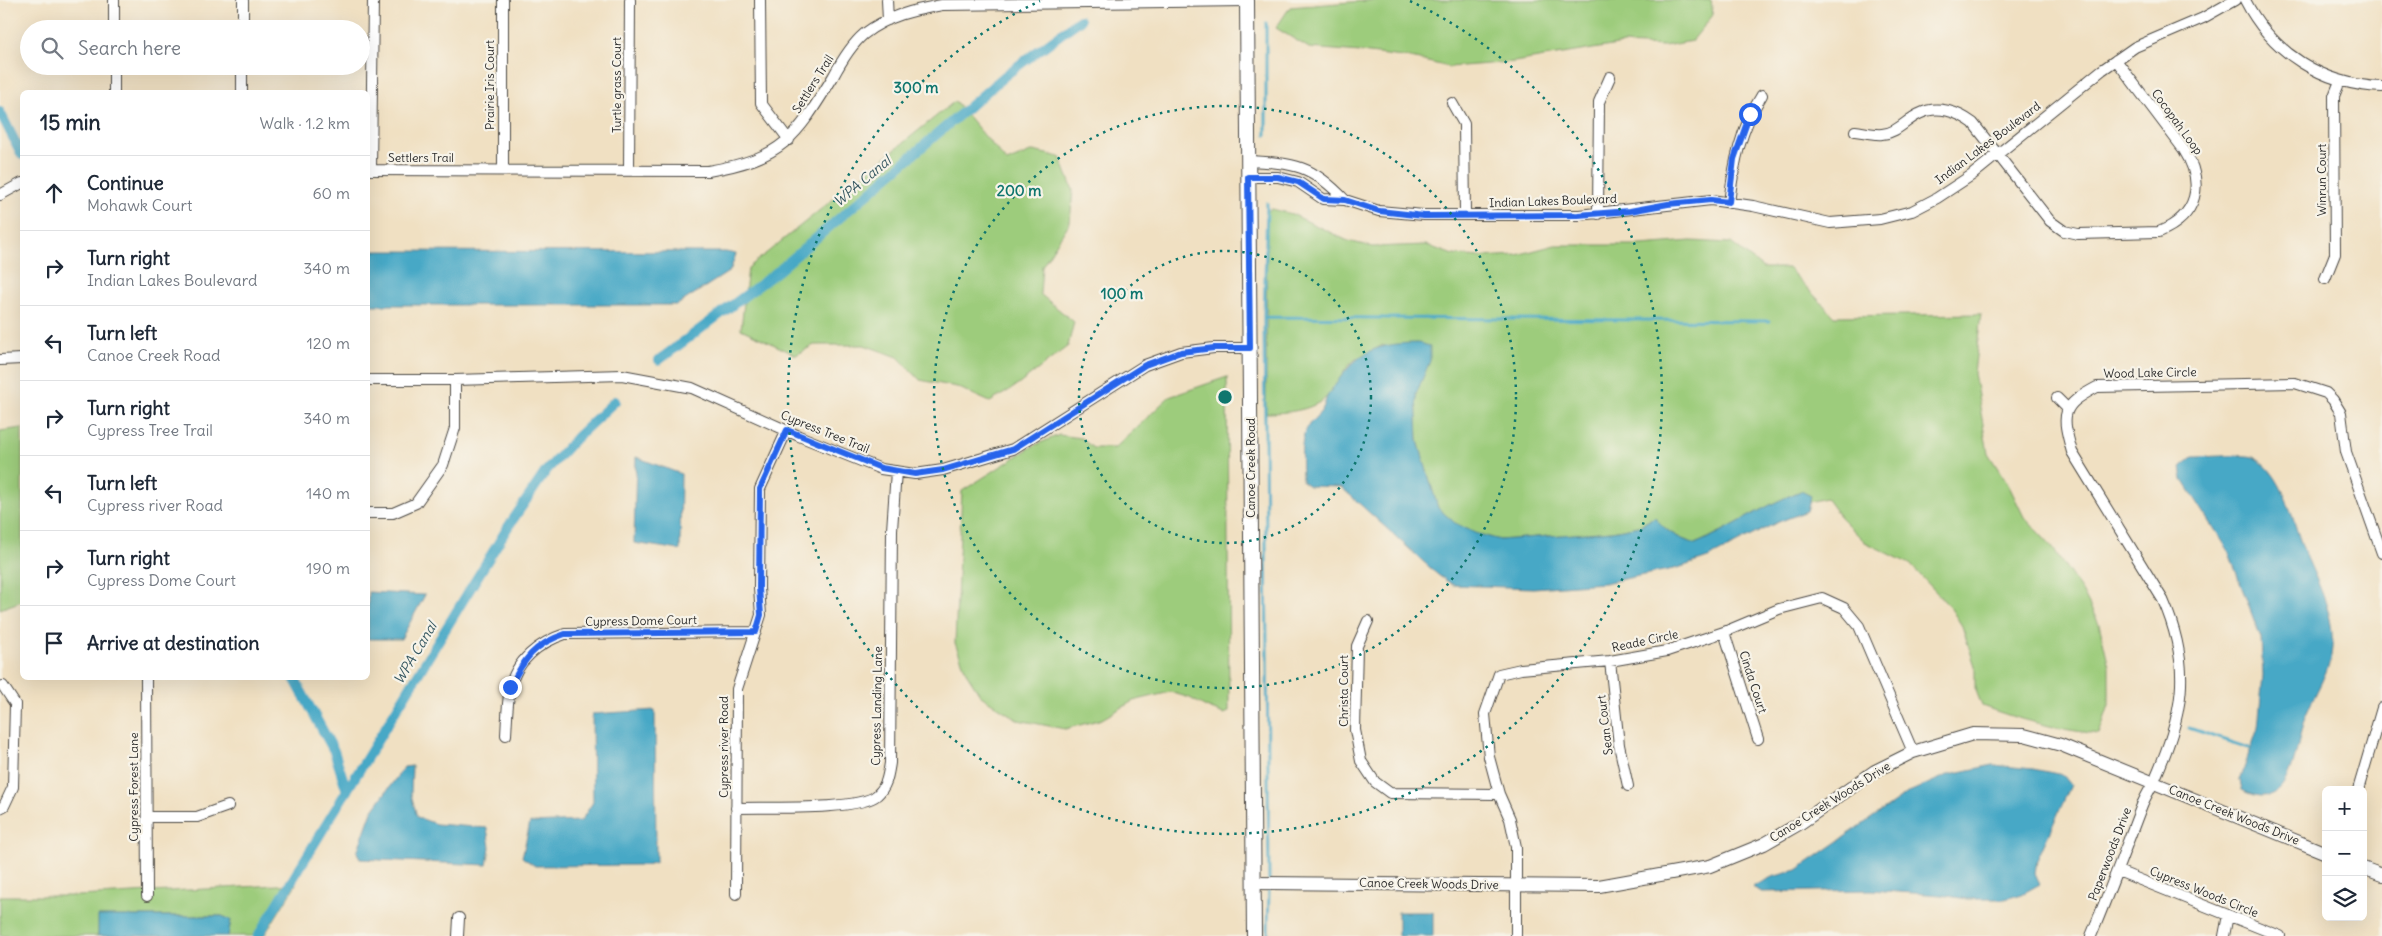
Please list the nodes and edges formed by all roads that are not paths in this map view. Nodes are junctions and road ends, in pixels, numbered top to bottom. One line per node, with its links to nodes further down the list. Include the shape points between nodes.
1 (114, 0): 12 (street)
2 (243, 0): 13 (street)
3 (373, 0): 29 (street)
4 (503, 0): 30 (street, Prairie Iris Court)
5 (630, 0): 31 (street, Turtle grass Court)
6 (760, 0): 26 (street, via 760,103)
7 (888, 0): 14 (street)
8 (1247, 0): 11 (street, Settlers Trail); 28 (main road, Canoe Creek Road)
9 (2235, 0): 15 (street, Indian Lakes Boulevard, via 2135,47)
10 (2244, 0): 19 (street, via 2270,37 2291,58 2319,74)
11 (1017, 2): 14 (street, Settlers Trail, via 942,5 910,11)
12 (114, 20)
13 (243, 20)
14 (888, 20): 26 (street, Settlers Trail, via 864,35 846,55 808,117)
15 (2116, 60): 27 (street, Indian Lakes Boulevard); 27 (street, Cocopah Loop, via 2192,163 2196,174 2196,190 2188,211 2170,228 2144,233 2078,234 2064,231 2050,221)
16 (114, 75): 21 (street)
17 (242, 75): 22 (street)
18 (1610, 77): 37 (street, via 1599,102)
19 (2340, 81): 20 (street); 39 (street, Winrun Court, via 2334,96 2335,254)
20 (2382, 87)
21 (114, 90)
22 (242, 90)
23 (1762, 95): 36 (street, via 1750,114 1734,159)
24 (1452, 103): 38 (street, via 1464,124)
25 (1855, 131): 27 (street, Cocopah Loop, via 1881,134 1894,131 1919,114 1931,109 1944,110 1960,114 1972,123)
26 (789, 140): 31 (street, Settlers Trail, via 770,154 741,165 708,171)
27 (1998, 154): 36 (street, Indian Lakes Boulevard, via 1937,198 1912,211 1880,219 1830,223)
28 (1248, 160): 32 (main road, Canoe Creek Road); 35 (street, Indian Lakes Boulevard, via 1299,166 1331,185)
29 (370, 170): 30 (street, Settlers Trail)
30 (503, 170): 31 (street, Settlers Trail)
31 (629, 171)
32 (1248, 177): 35 (street, Indian Lakes Boulevard, via 1278,177 1298,182 1324,199); 40 (main road, Canoe Creek Road)
33 (20, 184): 34 (street)
34 (0, 195)
35 (1345, 200): 38 (street, Indian Lakes Boulevard, via 1379,211)
36 (1729, 202): 37 (street, Indian Lakes Boulevard, via 1711,200)
37 (1598, 214): 38 (street, Indian Lakes Boulevard)
38 (1465, 216)
39 (2325, 279)
40 (1250, 348): 48 (street, Cypress Tree Trail, via 1214,348 1163,358 1145,365 1013,449 943,470 915,474); 73 (main road, Canoe Creek Road)
41 (20, 359): 42 (street)
42 (0, 360)
43 (370, 380): 44 (street, Cypress Tree Trail)
44 (454, 380): 47 (street, Cypress Tree Trail, via 622,375 692,388); 49 (street, via 454,428 443,465 416,503 393,513)
45 (2057, 398): 46 (street)
46 (2067, 408): 50 (street, Wood Lake Circle, via 2074,399 2097,387 2295,383 2326,393 2341,413 2346,452); 61 (street, via 2066,430 2072,452 2163,600 2179,645 2182,668 2179,711)
47 (787, 430): 48 (street, Cypress Tree Trail); 52 (street, Cypress river Road, via 760,489 761,615)
48 (896, 471): 67 (street, Cypress Landing Lane, via 892,530 890,763 886,784 877,796 864,802)
49 (370, 513)
50 (2382, 553)
51 (1368, 621): 64 (street, Christa Court, via 1357,646 1355,730 1361,761 1375,782 1390,794)
52 (756, 632): 58 (street, Cypress Dome Court, via 565,634 550,639 531,652 510,687); 67 (street, Cypress river Road, via 736,688)
53 (1724, 632): 54 (street, Reade Circle, via 1667,651); 59 (street, Cinda Court); 60 (street, Reade Circle, via 1822,598 1844,608 1859,626)
54 (1610, 661): 62 (street, Sean Court, via 1619,745); 64 (street, Reade Circle, via 1499,674 1485,714 1489,758)
55 (146, 680): 68 (street, Cypress Forest Lane)
56 (2, 686): 66 (street, via 15,704 13,787)
57 (2382, 708): 63 (street)
58 (506, 735)
59 (1758, 739)
60 (1913, 752): 61 (street, Canoe Creek Woods Drive, via 1973,734 2024,735 2061,745); 74 (street, Canoe Creek Woods Drive, via 1875,771 1799,824 1764,844 1710,866 1599,886)
61 (2154, 782): 69 (street, Canoe Creek Woods Drive); 71 (street, Paperwoods Drive)
62 (1628, 786)
63 (2359, 786)
64 (1499, 794): 74 (street, Reade Circle, via 1516,847)
65 (228, 806): 68 (street, via 197,817)
66 (0, 808)
67 (736, 808): 75 (street, Cypress river Road)
68 (147, 817): 76 (street, Cypress Forest Lane)
69 (2322, 851)
70 (2367, 869): 72 (street)
71 (2118, 870): 77 (street, Cypress Woods Circle); 82 (street, Paperwoods Drive)
72 (2382, 875)
73 (1254, 883): 74 (street, Canoe Creek Woods Drive); 80 (main road, Canoe Creek Road)
74 (1517, 885): 81 (street)
75 (736, 894)
76 (147, 896)
77 (2228, 915): 83 (street); 84 (street, Cypress Woods Circle)
78 (459, 918): 79 (street)
79 (458, 936)
80 (1254, 936)
81 (1516, 936)
82 (2091, 936)
83 (2224, 936)
84 (2280, 936)

